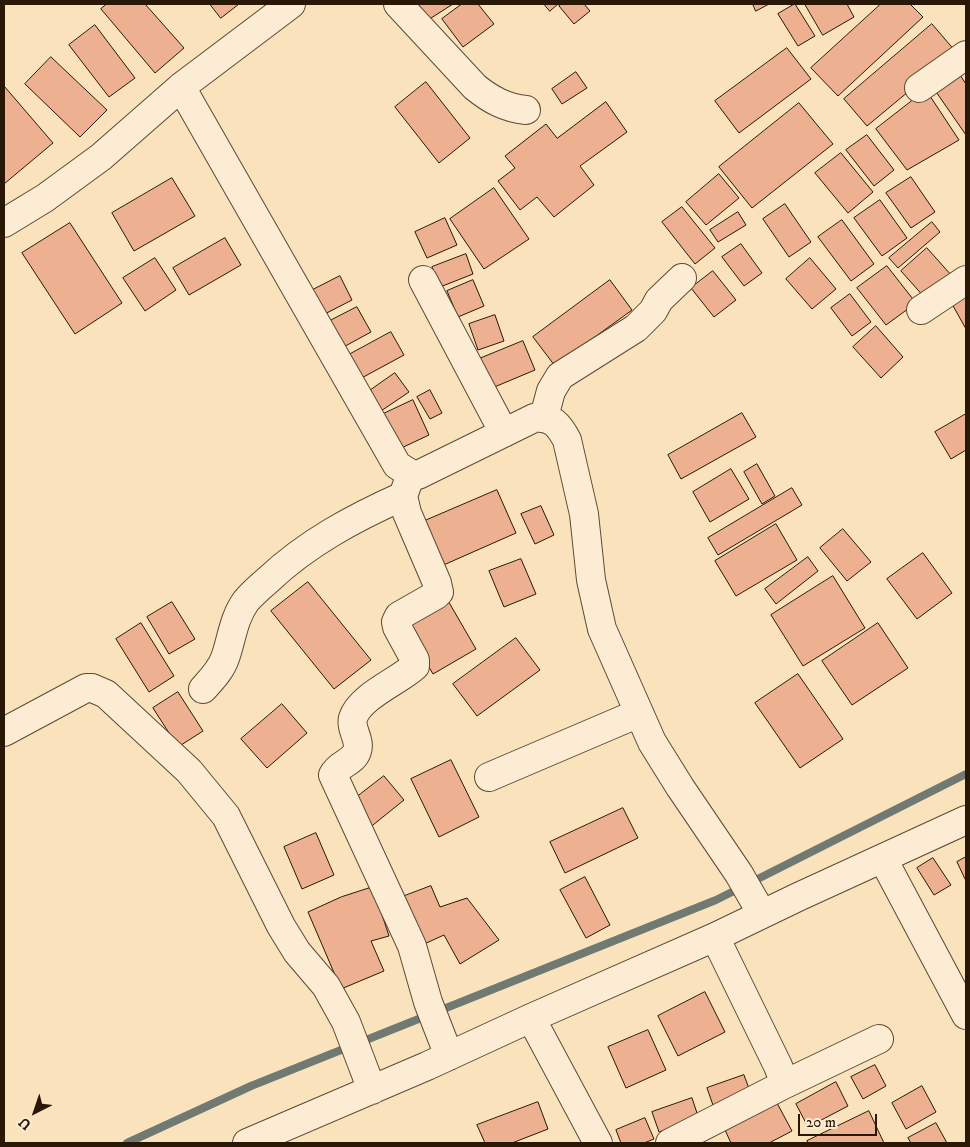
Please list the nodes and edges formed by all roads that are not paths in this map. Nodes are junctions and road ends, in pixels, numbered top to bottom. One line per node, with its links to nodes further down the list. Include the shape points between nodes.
1 (291, 4): 4 (street)
2 (398, 4): 6 (street, via 485,96 504,106)
3 (966, 55): 5 (street)
4 (182, 88): 7 (street, via 101,156 45,198); 14 (street)
5 (919, 88)
6 (526, 110)
7 (4, 223)
8 (682, 278): 12 (street, via 636,328 560,376 551,391)
9 (423, 280): 13 (street)
10 (966, 280): 11 (street)
11 (921, 310)
12 (544, 417): 13 (street, via 534,418); 16 (street, via 561,429 567,440 584,514 591,580 602,629)
13 (504, 433): 14 (street, via 418,474)
14 (407, 485): 15 (street, via 374,509 311,544 269,579 246,602 232,631 225,660); 26 (street, via 408,513 439,592 399,616 396,622 415,666 365,701 356,712 352,724 358,744 357,753 336,769 334,775 412,946 432,1014)
15 (203, 689)
16 (639, 713): 18 (street); 21 (street, via 652,742)
17 (4, 732): 28 (street, via 86,688 92,688 106,694 189,772 226,816 281,926 297,952 326,986 346,1022)
18 (489, 777)
19 (966, 820): 20 (street)
20 (883, 859): 21 (street); 23 (street)
21 (751, 894): 22 (street)
22 (715, 937): 24 (street); 27 (street)
23 (966, 1015)
24 (532, 1018): 26 (street); 30 (street)
25 (879, 1039): 27 (street)
26 (450, 1056): 28 (street)
27 (785, 1084): 31 (street)
28 (372, 1090): 29 (street)
29 (247, 1143)
30 (598, 1143)
31 (670, 1143)

